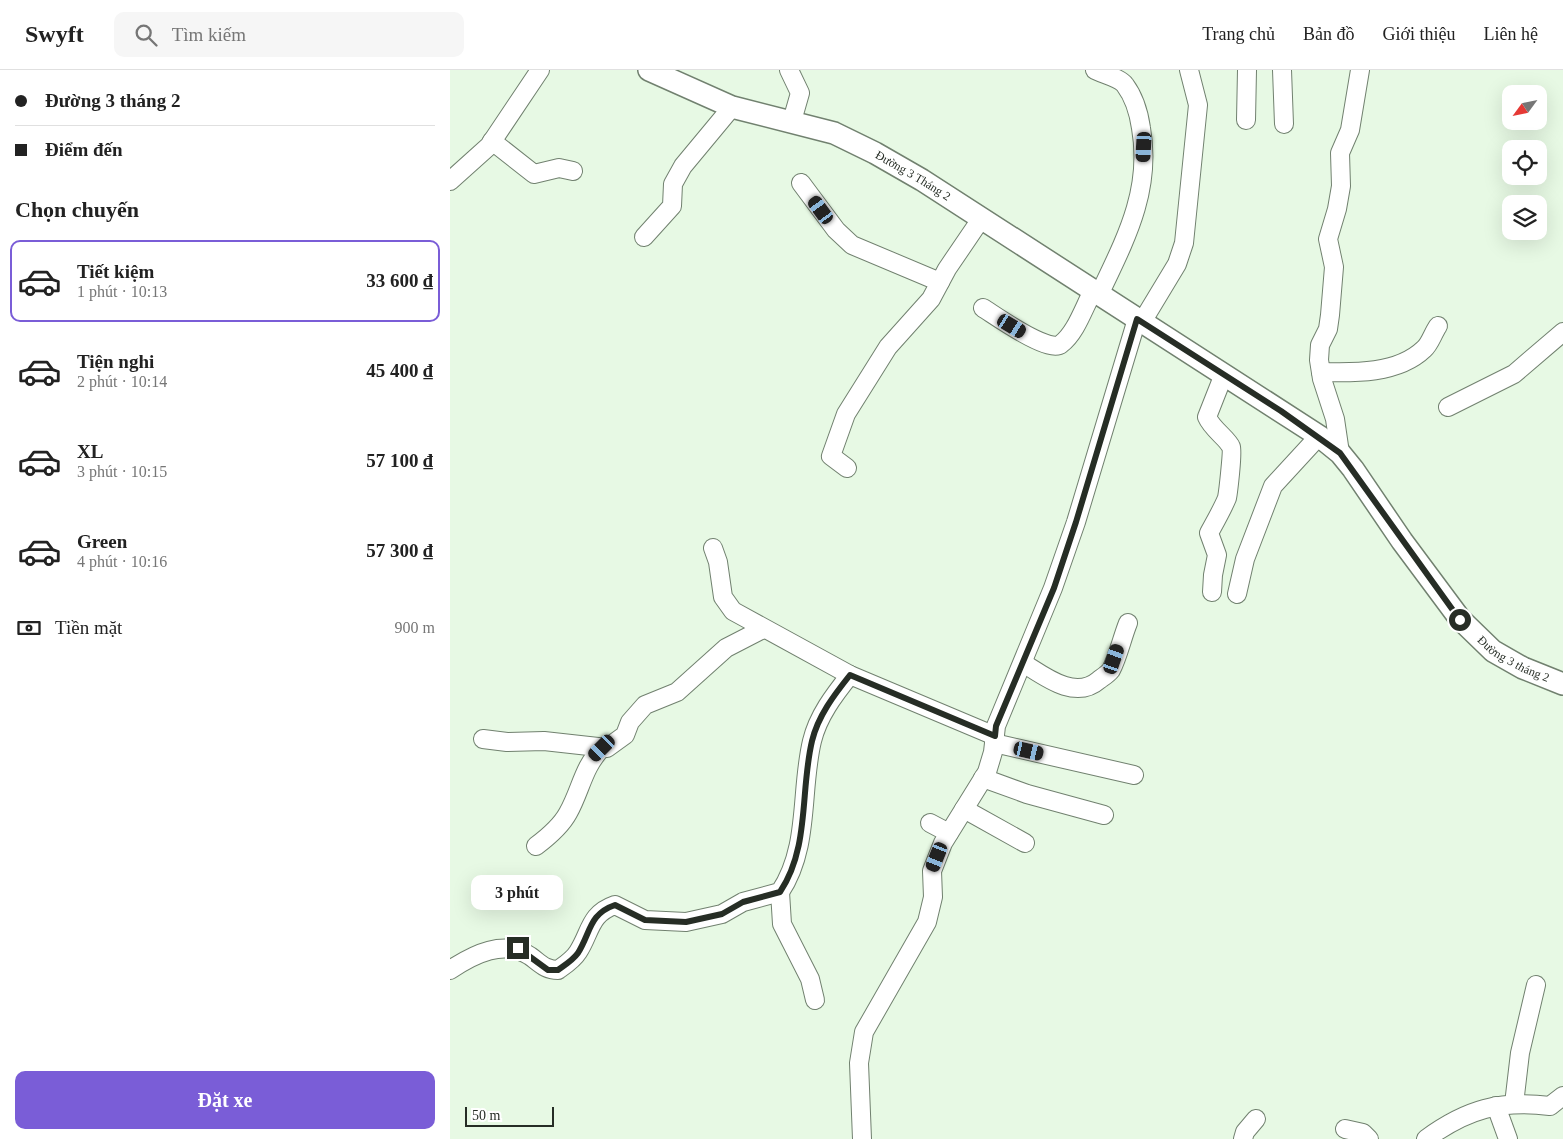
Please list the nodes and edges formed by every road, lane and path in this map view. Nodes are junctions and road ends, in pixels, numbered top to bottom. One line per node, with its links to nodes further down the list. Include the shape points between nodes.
1 (540, 70): 13 (street)
2 (649, 70): 9 (main road, Đường 3 Tháng 2)
3 (789, 70): 11 (street, via 800,93)
4 (1095, 70): 20 (street, via 1124,84 1138,113 1144,147 1143,180 1132,224)
5 (1189, 70): 23 (street, via 1198,105 1184,244)
6 (1247, 70): 10 (street)
7 (1282, 70): 12 (street)
8 (1360, 70): 25 (street, via 1350,130 1340,153 1337,209 1328,239 1334,258 1334,276 1328,329 1320,345)
9 (732, 107): 11 (main road, Đường 3 Tháng 2); 18 (street, via 683,166 673,184 672,206)
10 (1246, 120)
11 (792, 121): 17 (main road, Đường 3 Tháng 2, via 834,133 875,153)
12 (1284, 124)
13 (492, 142): 14 (street, via 534,174 559,168); 15 (street)
14 (573, 171)
15 (450, 181)
16 (801, 183): 19 (street, via 836,230 852,245)
17 (981, 219): 19 (street); 20 (main road, Đường 3 Tháng 2)
18 (644, 237)
19 (940, 282): 30 (street, via 919,314 888,346 846,414 831,456)
20 (1096, 293): 21 (street, via 1061,345 1054,347 1040,343); 23 (main road, Đường 3 Tháng 2)
21 (983, 308)
22 (1438, 326): 25 (street, via 1426,348 1399,365 1348,373)
23 (1151, 328): 26 (main road, Đường 3 tháng 2); 36 (street)
24 (1563, 332): 27 (street, via 1514,374)
25 (1321, 372): 29 (street, via 1336,419)
26 (1224, 374): 28 (main road, Đường 3 tháng 2); 32 (street, via 1207,417 1231,445 1233,456 1228,495 1209,533 1217,555)
27 (1448, 407)
28 (1319, 436): 29 (main road, Đường 3 tháng 2); 33 (street, via 1273,486 1245,559)
29 (1340, 453): 38 (main road, Đường 3 tháng 2, via 1460,620 1492,651)
30 (847, 468)
31 (713, 548): 35 (street, via 723,597 733,611)
32 (1212, 592)
33 (1237, 594)
34 (1128, 623): 36 (street, via 1110,671 1086,688 1077,689 1054,682)
35 (763, 630): 37 (street); 41 (street, via 726,648 677,692 645,705 630,722 624,736)
36 (1023, 663): 40 (street, via 996,726)
37 (850, 675): 40 (street); 50 (street, via 828,704 812,740 803,826 790,872)
38 (1563, 684)
39 (483, 739): 41 (street, via 544,741)
40 (994, 739): 42 (street); 43 (street)
41 (602, 748): 49 (street, via 583,774 568,814)
42 (1134, 775)
43 (983, 778): 44 (street); 45 (street)
44 (964, 809): 47 (street); 48 (street)
45 (1104, 815)
46 (930, 823): 47 (street)
47 (949, 833): 60 (street, via 932,871 933,896 927,922 864,1032 860,1063)
48 (1025, 843)
49 (536, 846)
50 (780, 892): 51 (street, via 743,902 722,914 686,922 645,920 615,905 603,909 594,919 578,953 558,970 548,970 518,948 486,950); 53 (street, via 782,924 810,979)
51 (450, 970)
52 (1536, 985): 55 (street, via 1520,1053)
53 (815, 1000)
54 (1563, 1096): 55 (street, via 1550,1106)
55 (1514, 1104): 56 (street)
56 (1496, 1106): 59 (street); 63 (street, via 1456,1119)
57 (1256, 1119): 61 (street)
58 (1345, 1129): 62 (street, via 1364,1133)
59 (1501, 1136)
60 (862, 1139)
61 (1243, 1139)
62 (1369, 1139)
63 (1426, 1139)

